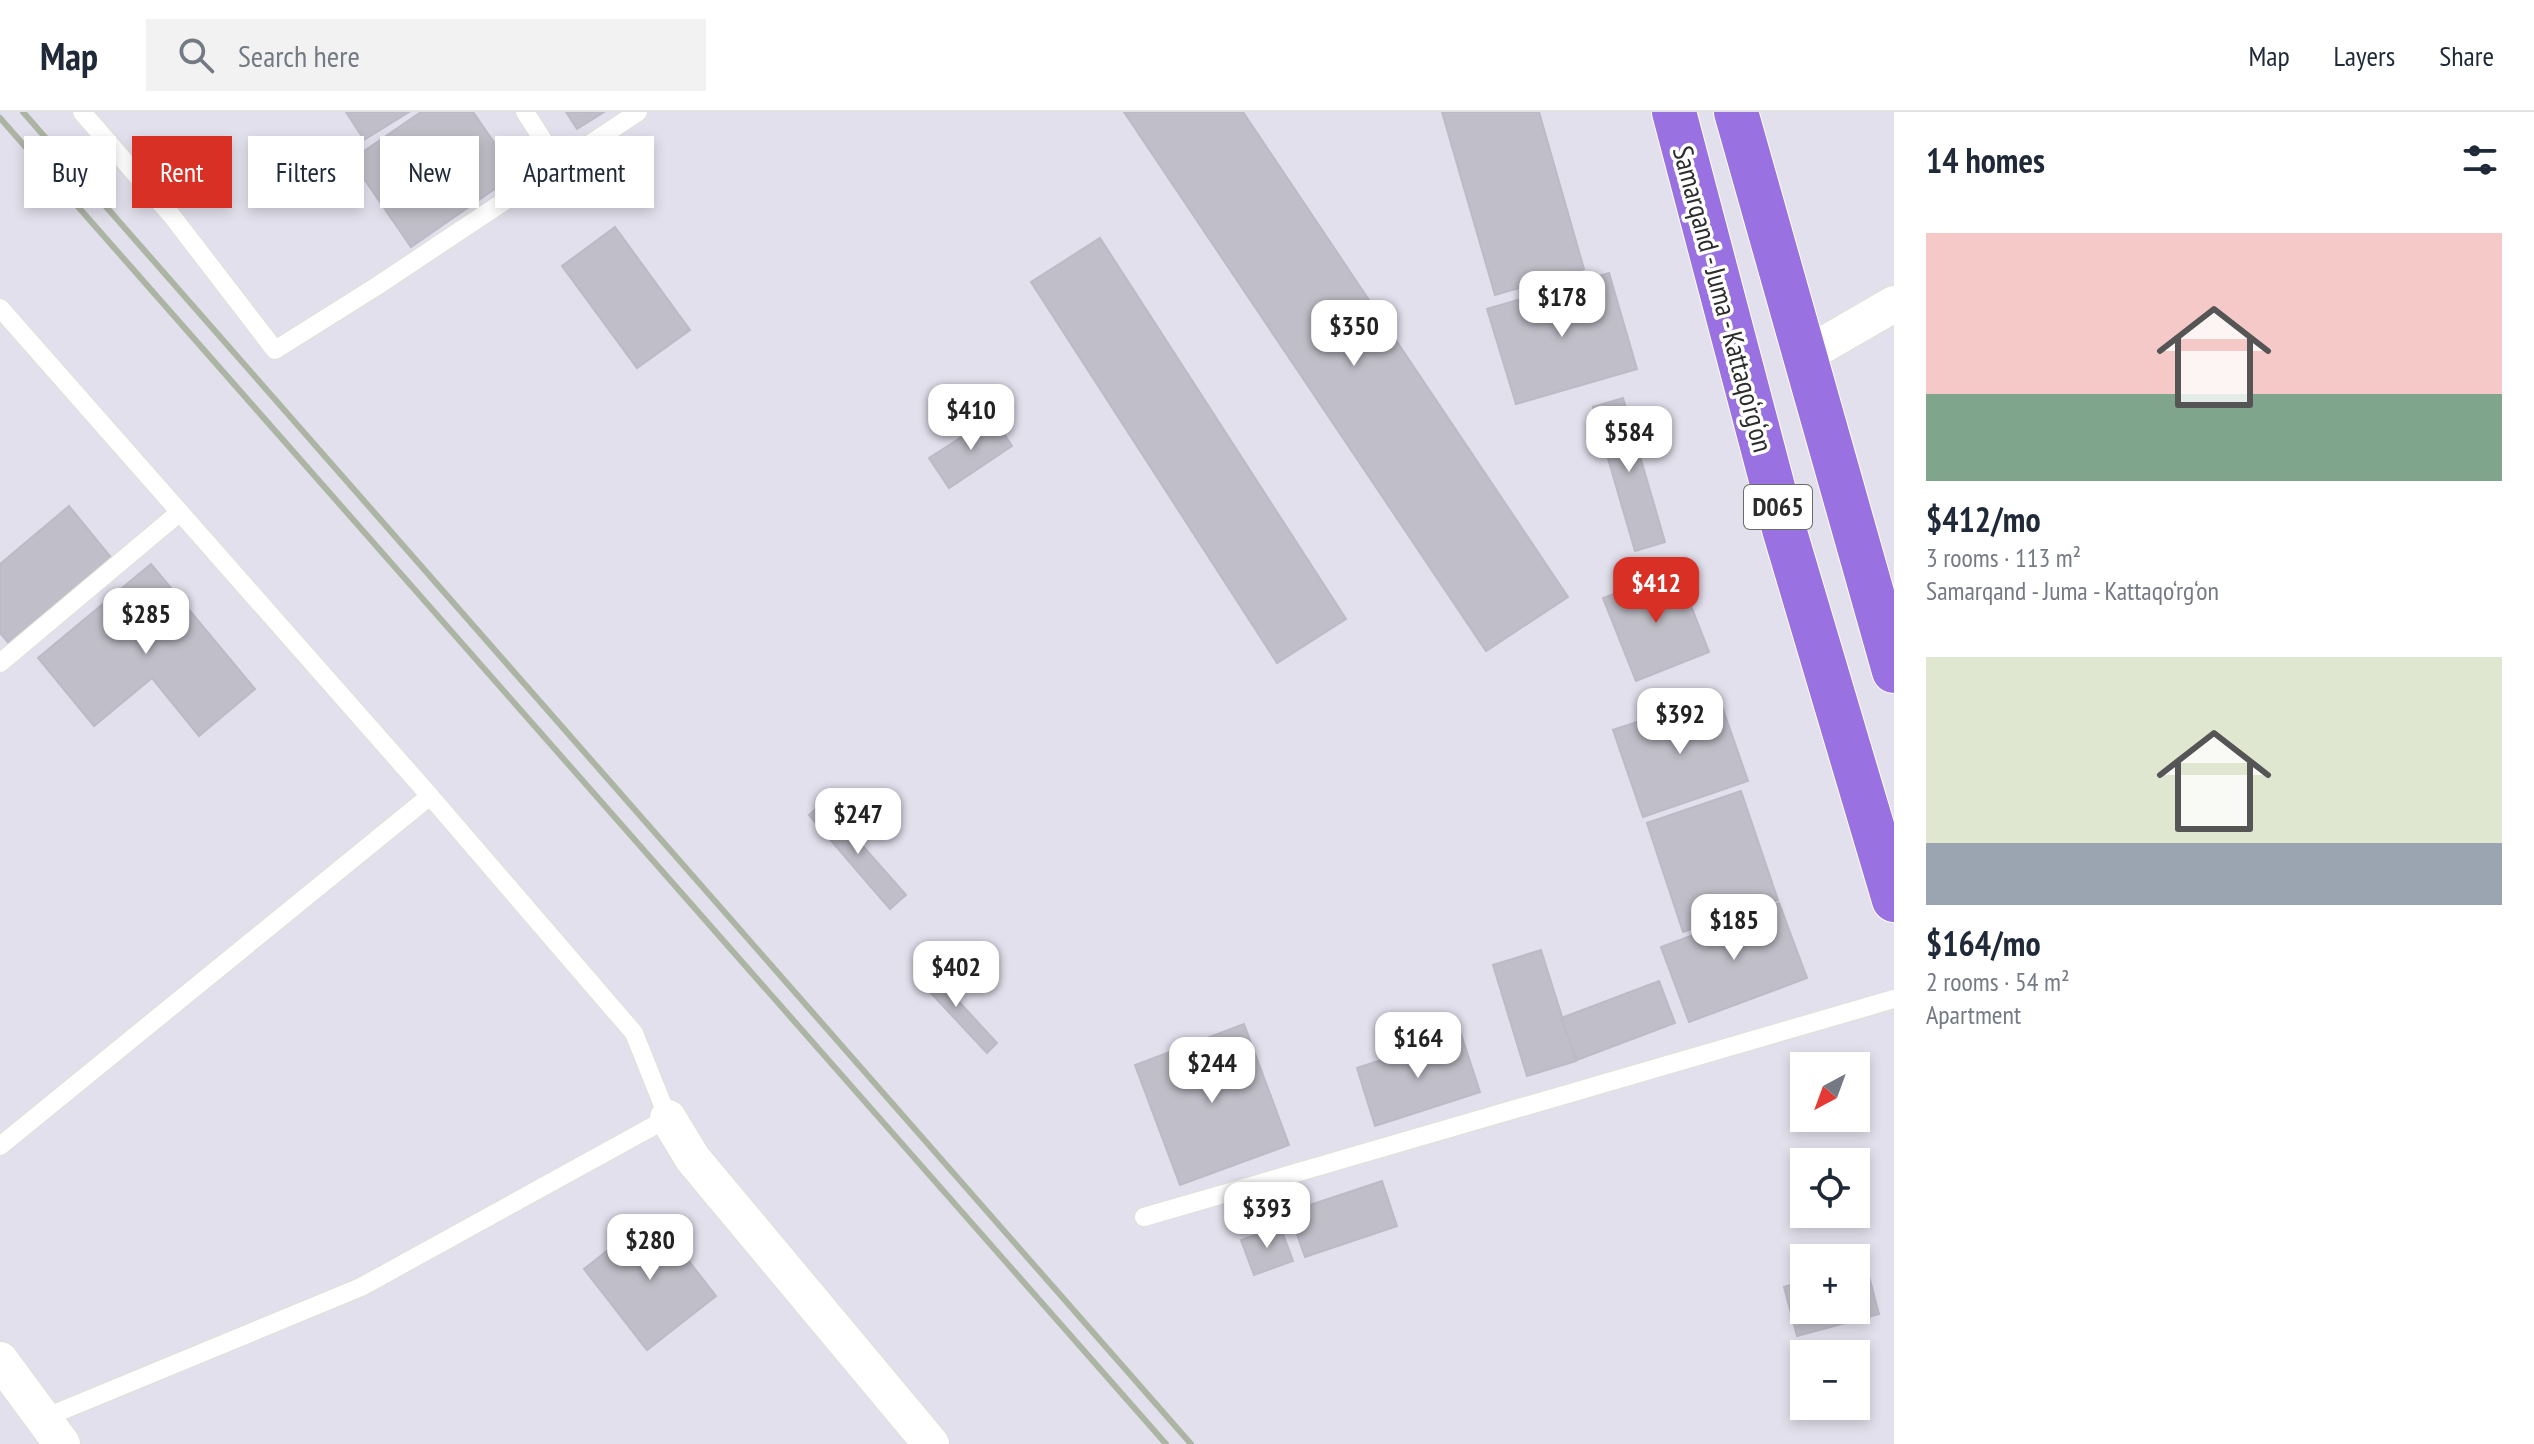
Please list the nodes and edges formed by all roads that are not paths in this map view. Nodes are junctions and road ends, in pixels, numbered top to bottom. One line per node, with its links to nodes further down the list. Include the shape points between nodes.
1 (82, 112): 8 (lane, via 172,216 275,350)
2 (525, 112): 6 (lane)
3 (638, 112): 7 (lane)
4 (1674, 112): 14 (main road, Samarqand - Juma - Kattaqo‘rg‘on / D065)
5 (1736, 112): 11 (main road, D065)
6 (540, 136)
7 (602, 136)
8 (495, 207)
9 (1894, 304): 11 (street)
10 (0, 308): 12 (lane)
11 (1804, 356): 13 (main road, D065)
12 (180, 512): 15 (lane); 17 (lane)
13 (1850, 515): 14 (main road); 16 (main road, D065)
14 (1784, 529): 18 (main road, Samarqand - Juma - Kattaqo‘rg‘on / D065)
15 (0, 663)
16 (1894, 671)
17 (430, 796): 21 (lane, via 634,1033); 22 (lane)
18 (1884, 828): 19 (main road, Samarqand - Juma - Kattaqo‘rg‘on / D065)
19 (1894, 900)
20 (1894, 999): 23 (lane)
21 (668, 1118): 25 (lane, via 361,1287); 26 (street, via 693,1159)
22 (0, 1146)
23 (1144, 1217)
24 (7, 1380): 25 (street)
25 (53, 1431)
26 (931, 1444)

